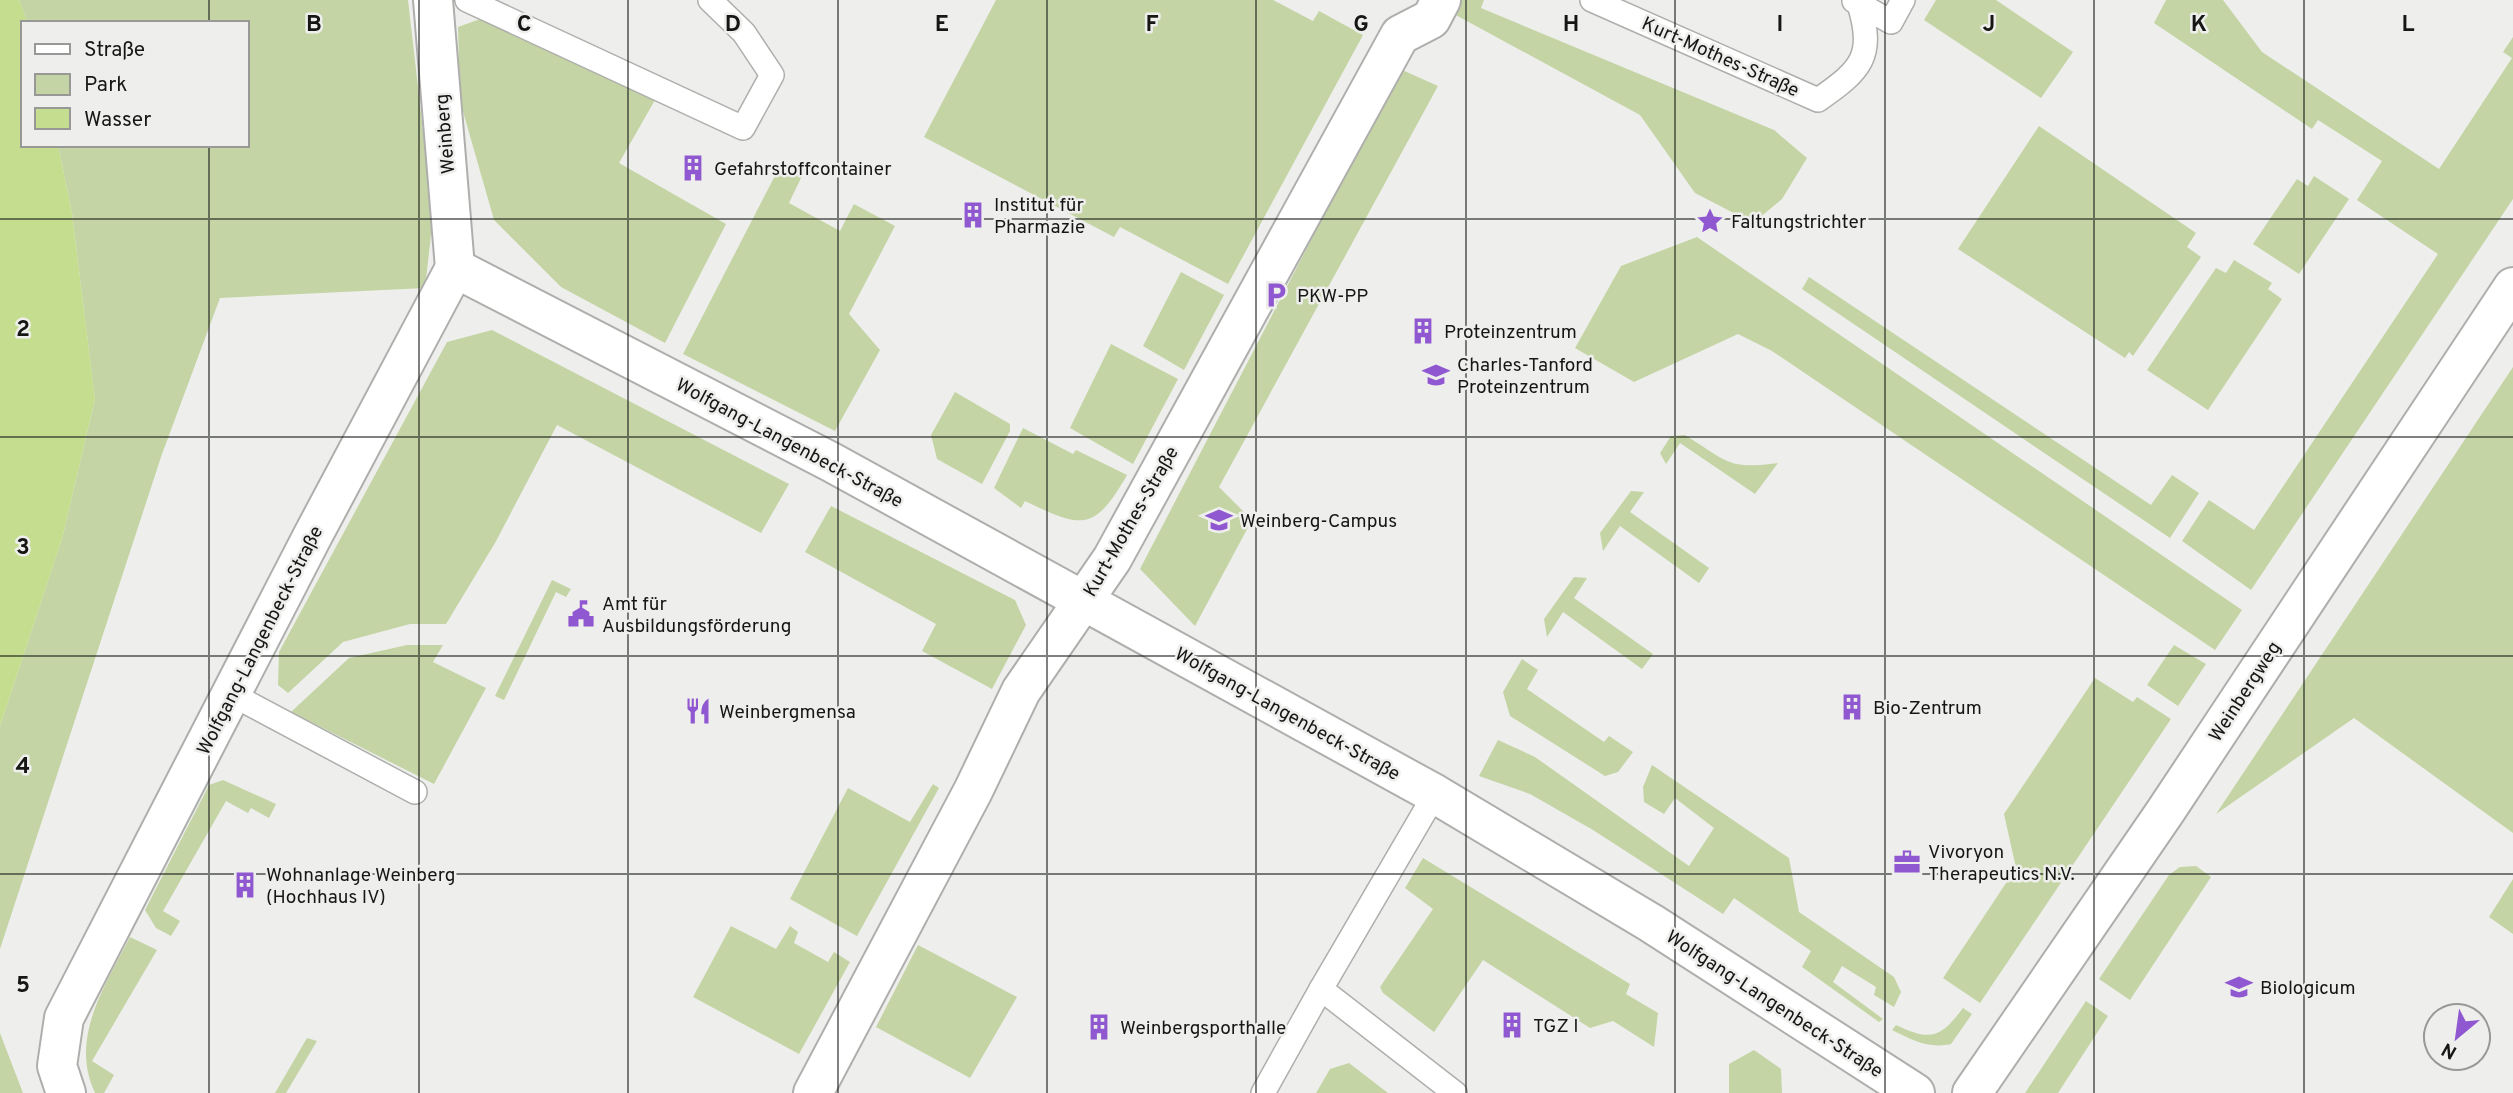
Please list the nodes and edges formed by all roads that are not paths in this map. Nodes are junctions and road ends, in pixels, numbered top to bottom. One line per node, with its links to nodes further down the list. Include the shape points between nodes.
1 (433, 0): 8 (street, Weinberg)
2 (467, 0): 3 (lane, via 743,128 772,75 744,33)
3 (710, 0)
4 (1441, 0): 10 (street, Kurt-Mothes-Straße, via 1432,19 1400,35 1112,559)
5 (1592, 0): 7 (lane, Kurt-Mothes-Straße, via 1818,100 1845,81 1865,55 1867,31)
6 (1903, 0): 7 (lane, Kurt-Mothes-Straße, via 1891,22)
7 (1855, 2)
8 (455, 268): 10 (street, Wolfgang-Langenbeck-Straße); 11 (street, Wolfgang-Langenbeck-Straße)
9 (2513, 287): 20 (street, Weinbergweg, via 2165,812)
10 (1084, 599): 13 (street, Wolfgang-Langenbeck-Straße); 16 (street, Kurt-Mothes-Straße, via 1021,691)
11 (231, 694): 12 (lane); 15 (street, Wolfgang-Langenbeck-Straße, via 64,1018 57,1066)
12 (415, 792)
13 (1435, 794): 14 (lane); 19 (street, Wolfgang-Langenbeck-Straße, via 1651,923)
14 (1321, 989): 17 (lane); 18 (lane)
15 (66, 1093)
16 (813, 1093)
17 (1263, 1093)
18 (1455, 1093)
19 (1915, 1093)
20 (1972, 1093)

